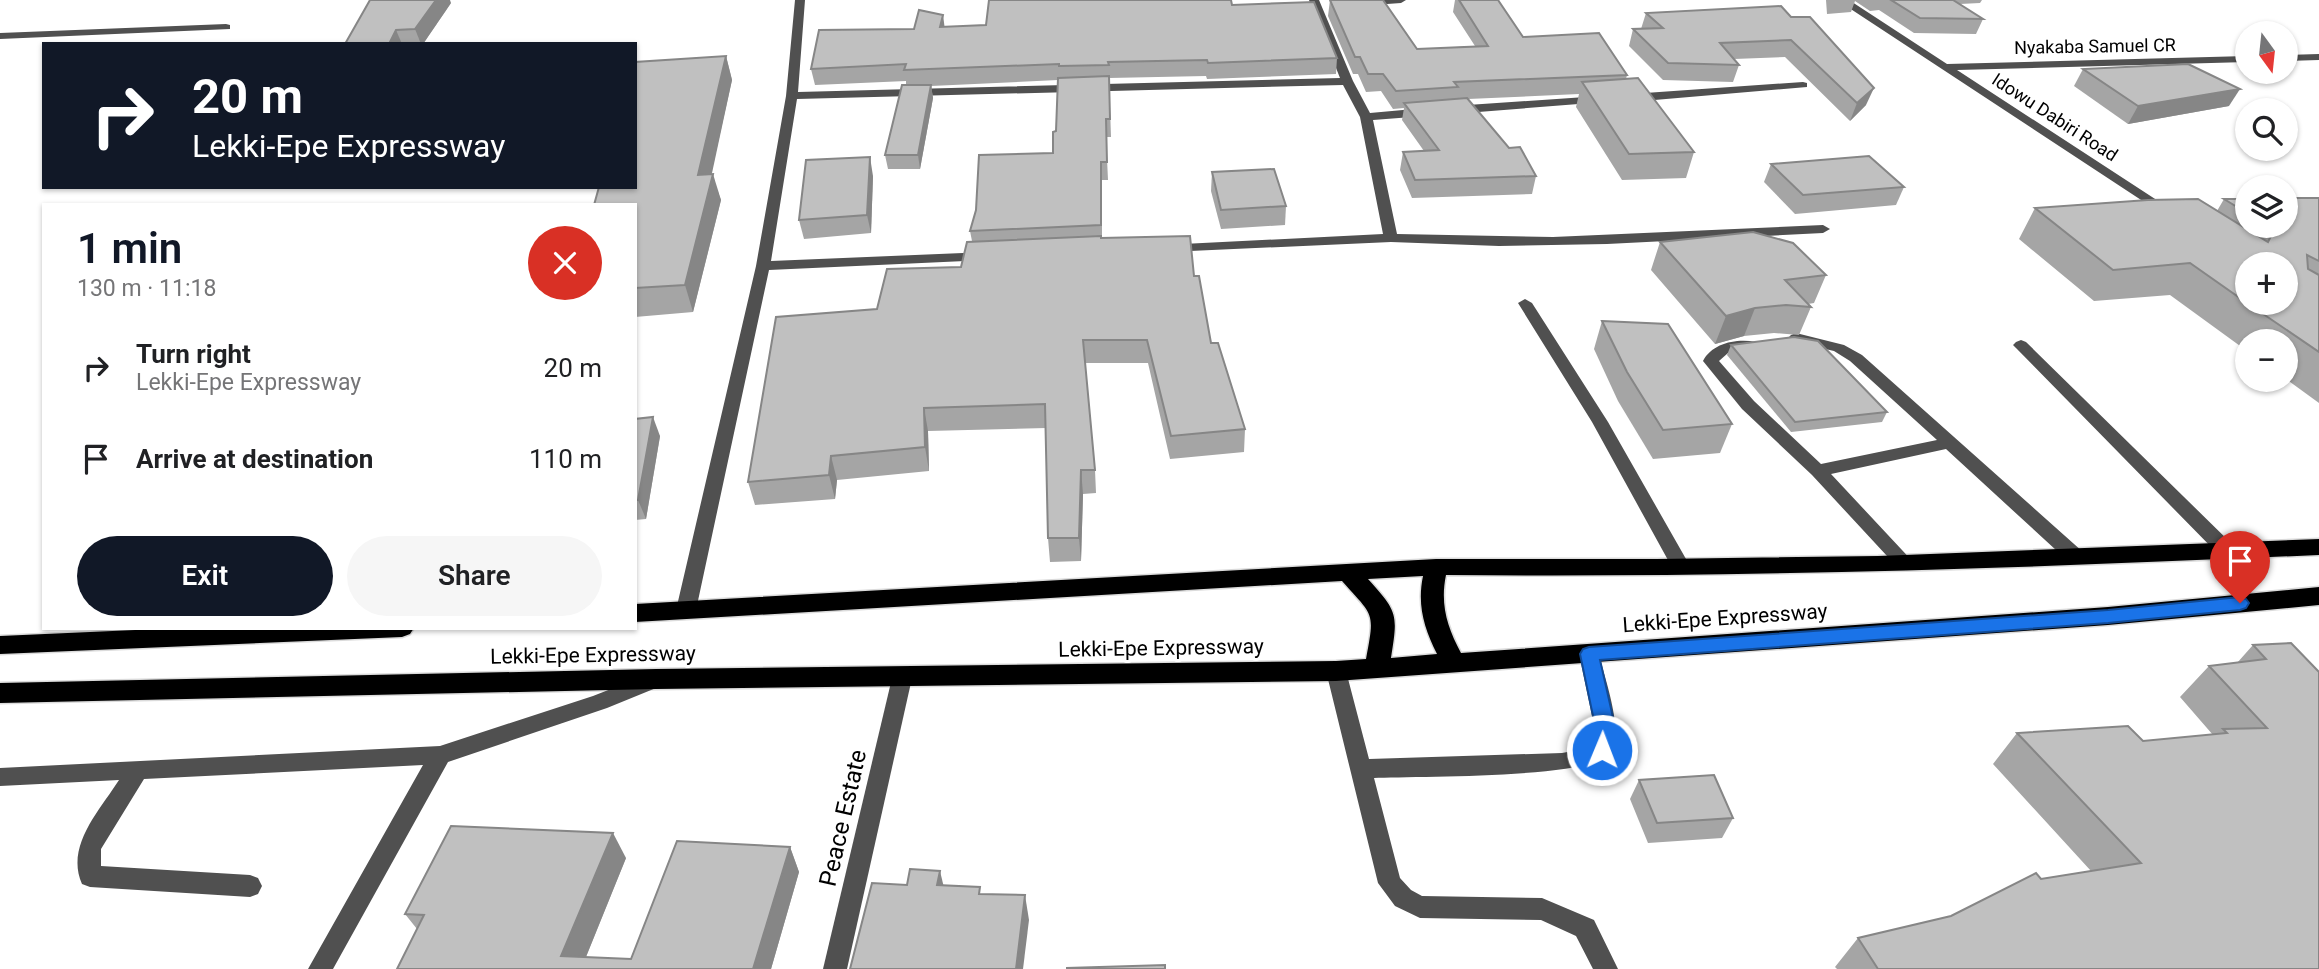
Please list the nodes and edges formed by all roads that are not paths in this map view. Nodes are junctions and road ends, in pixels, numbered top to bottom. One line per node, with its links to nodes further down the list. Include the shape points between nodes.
1 (800, 0): 14 (street)
2 (1401, 0): 5 (street)
3 (1842, 0): 11 (street, Idowu Dabiri Road)
4 (1320, 3): 12 (street)
5 (1341, 4)
6 (226, 27): 7 (street)
7 (0, 36)
8 (2319, 57): 9 (street)
9 (2298, 58)
10 (2235, 59): 11 (street, Nyakaba Samuel CR)
11 (1943, 67): 16 (street, Idowu Dabiri Road)
12 (1347, 81): 14 (street); 15 (street)
13 (1803, 85): 15 (street)
14 (792, 96): 21 (street)
15 (1366, 117): 18 (street)
16 (2182, 223)
17 (1823, 229): 18 (street, via 1555,242)
18 (1391, 238): 19 (street)
19 (1154, 248)
20 (1000, 255): 21 (street)
21 (763, 266): 34 (street)
22 (1525, 303): 30 (street, via 1600,422)
23 (2021, 345): 27 (street)
24 (1950, 443): 25 (street); 25 (street, via 1839,348 1801,338 1721,349 1713,355 1715,367 1748,405); 28 (street)
25 (1818, 471): 29 (street)
26 (2319, 547): 27 (highway, Lekki-Epe Expressway)
27 (2228, 552): 28 (highway, Lekki-Epe Expressway)
28 (2076, 557): 29 (highway, Lekki-Epe Expressway)
29 (1907, 565): 30 (highway, Lekki-Epe Expressway)
30 (1681, 566): 31 (highway, Lekki-Epe Expressway)
31 (1436, 567): 32 (highway, Lekki-Epe Expressway); 39 (highway, via 1429,597 1438,634)
32 (1347, 571): 34 (highway, Lekki-Epe Expressway); 40 (highway, via 1380,608 1385,622)
33 (2319, 596): 38 (highway, Lekki-Epe Expressway)
34 (685, 610): 35 (highway, Lekki-Epe Expressway)
35 (637, 614)
36 (357, 630): 37 (highway)
37 (0, 646)
38 (1589, 654): 39 (highway, Lekki-Epe Expressway); 47 (street, via 1607,735 1602,750 1591,757)
39 (1454, 663): 40 (highway, Lekki-Epe Expressway)
40 (1377, 668): 41 (highway, Lekki-Epe Expressway)
41 (1336, 671): 42 (highway, Lekki-Epe Expressway); 47 (street)
42 (902, 678): 43 (highway, Lekki-Epe Expressway); 51 (street, Peace Estate)
43 (656, 679): 44 (highway, Lekki-Epe Expressway); 45 (street)
44 (0, 693)
45 (440, 755): 46 (street); 50 (street)
46 (138, 769): 48 (street); 49 (street, via 89,847 90,876)
47 (1361, 769): 52 (street, via 1391,883 1403,898 1420,907 1542,909 1585,928)
48 (0, 777)
49 (250, 886)
50 (320, 969)
51 (835, 969)
52 (1606, 969)

